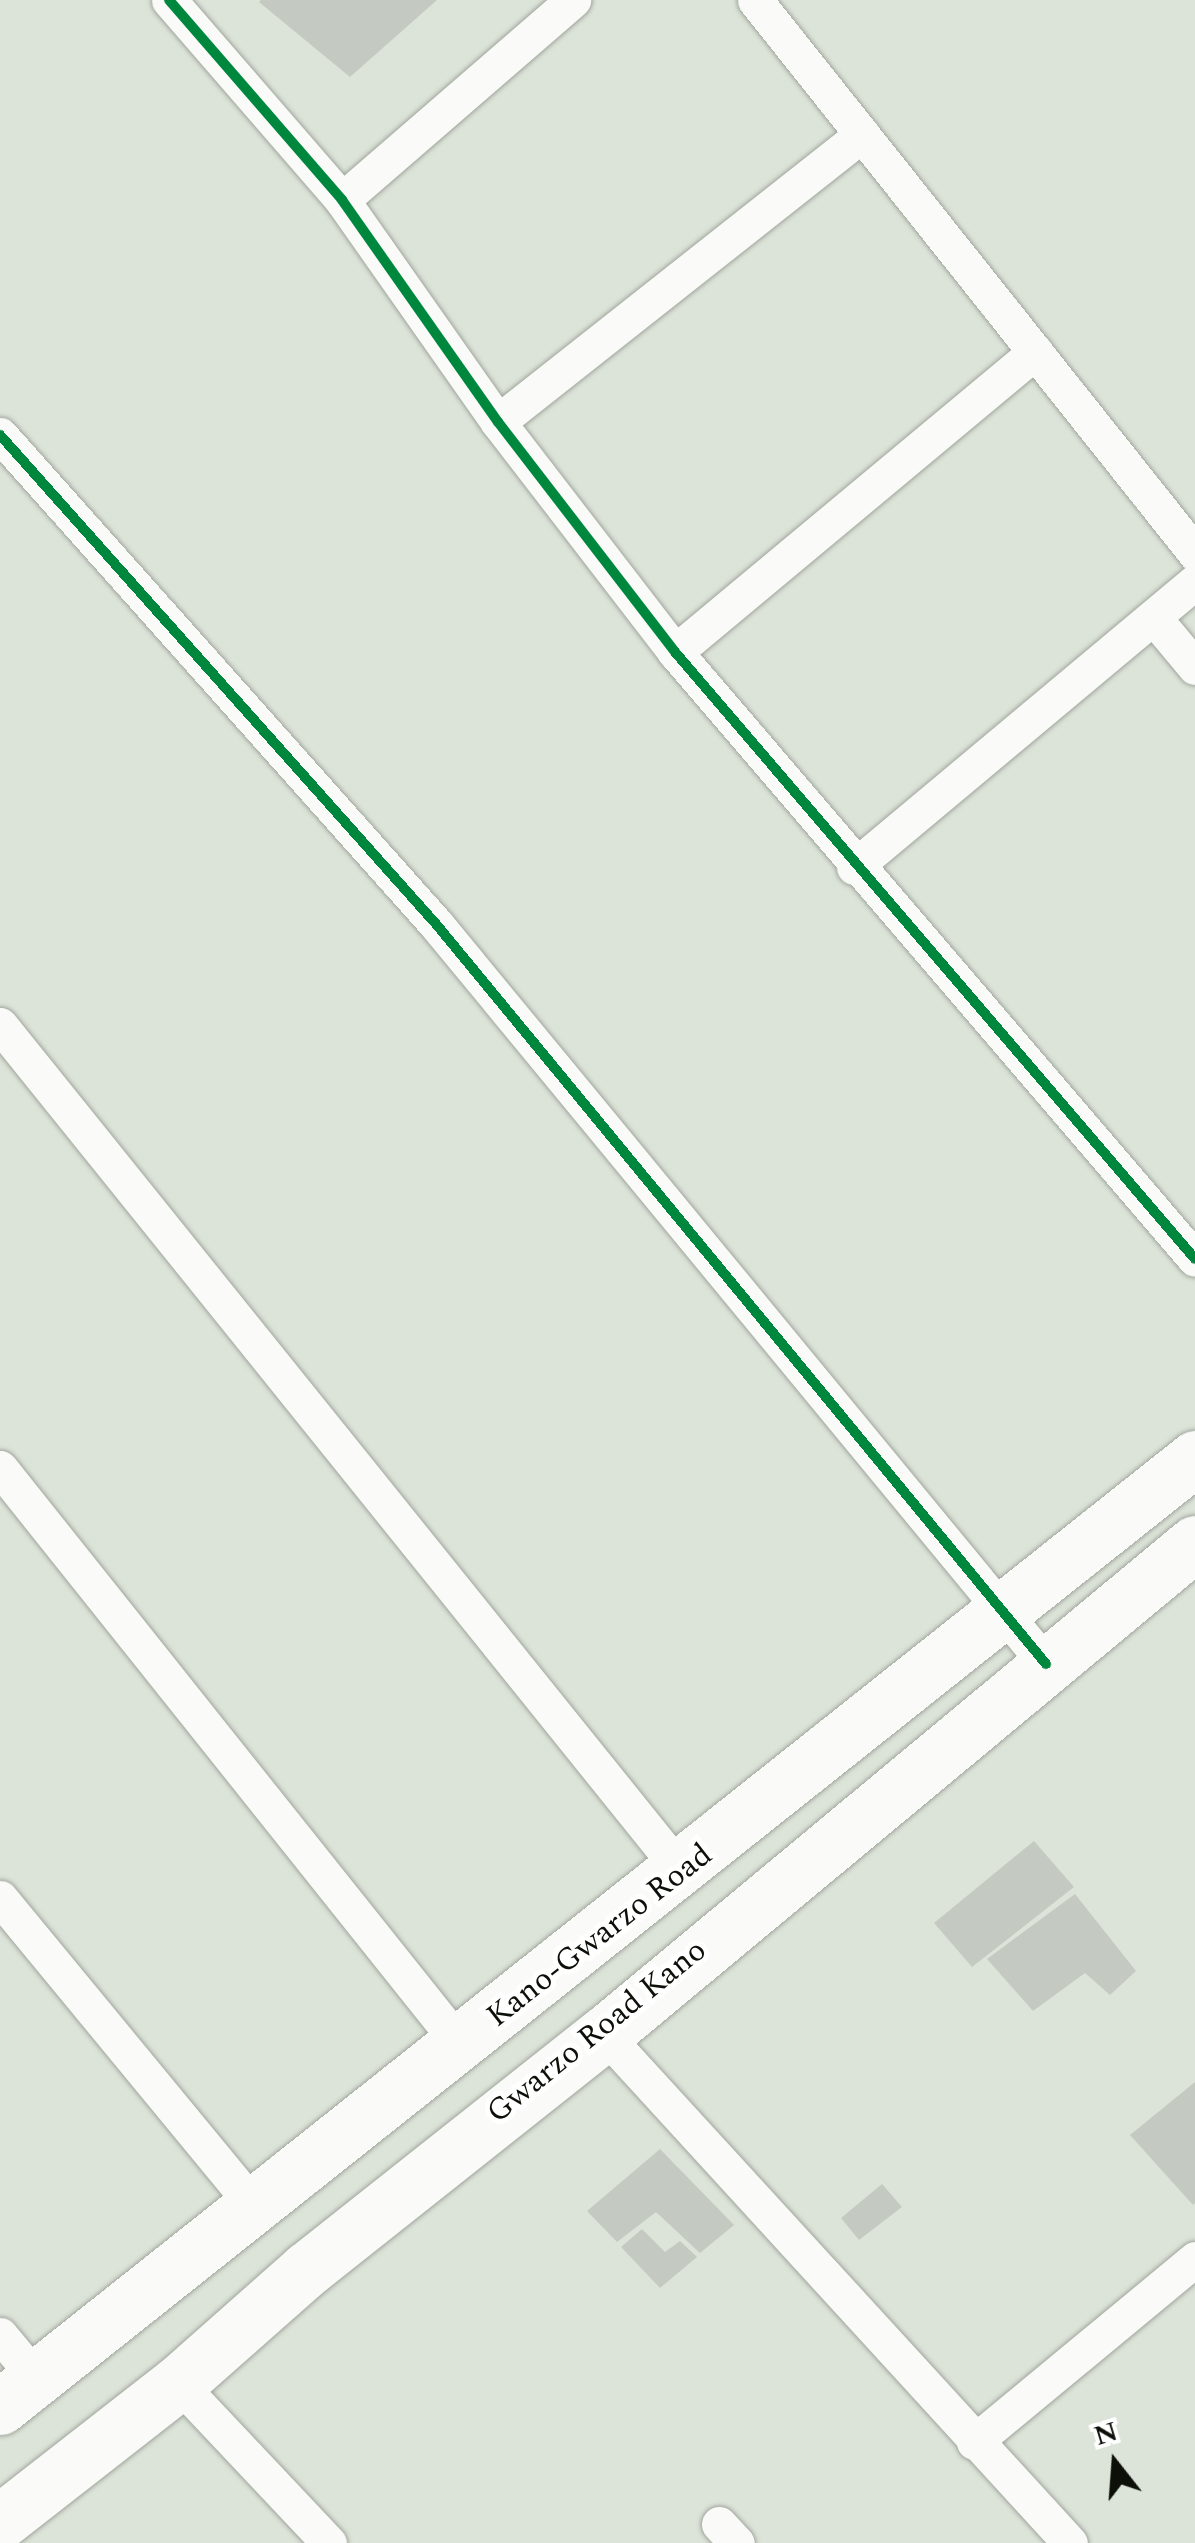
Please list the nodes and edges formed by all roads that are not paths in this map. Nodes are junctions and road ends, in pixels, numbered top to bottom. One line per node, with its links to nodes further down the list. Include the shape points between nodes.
1 (170, 0): 5 (street)
2 (573, 0): 5 (street)
3 (755, 0): 4 (street)
4 (862, 135): 6 (street); 7 (street)
5 (342, 200): 7 (street)
6 (1035, 352): 9 (street); 12 (street)
7 (498, 422): 12 (street)
8 (0, 436): 20 (street, via 436,924)
9 (1195, 553)
10 (1195, 582): 11 (street)
11 (1154, 618): 13 (street); 14 (street)
12 (674, 652): 14 (street)
13 (1195, 667)
14 (854, 867): 16 (street)
15 (0, 1025): 22 (street)
16 (1195, 1259)
17 (1195, 1458): 20 (main road, Kano-Gwarzo Road)
18 (0, 1468): 25 (street)
19 (1195, 1543): 21 (main road, Gwarzo Road Kano)
20 (1005, 1612): 21 (street); 22 (main road, Kano-Gwarzo Road)
21 (1046, 1664): 24 (main road, Gwarzo Road Kano)
22 (682, 1871): 25 (main road, Kano-Gwarzo Road)
23 (0, 1898): 26 (street)
24 (604, 2034): 29 (main road, Gwarzo Road Kano, via 306,2268); 31 (street)
25 (461, 2046): 26 (main road, Kano-Gwarzo Road)
26 (256, 2209): 30 (main road, Kano-Gwarzo Road)
27 (1195, 2259): 31 (street)
28 (0, 2335): 30 (street)
29 (178, 2382): 32 (main road, Gwarzo Road Kano); 33 (street)
30 (18, 2392)
31 (974, 2442): 34 (street)
32 (0, 2522)
33 (329, 2543)
34 (1070, 2543)

